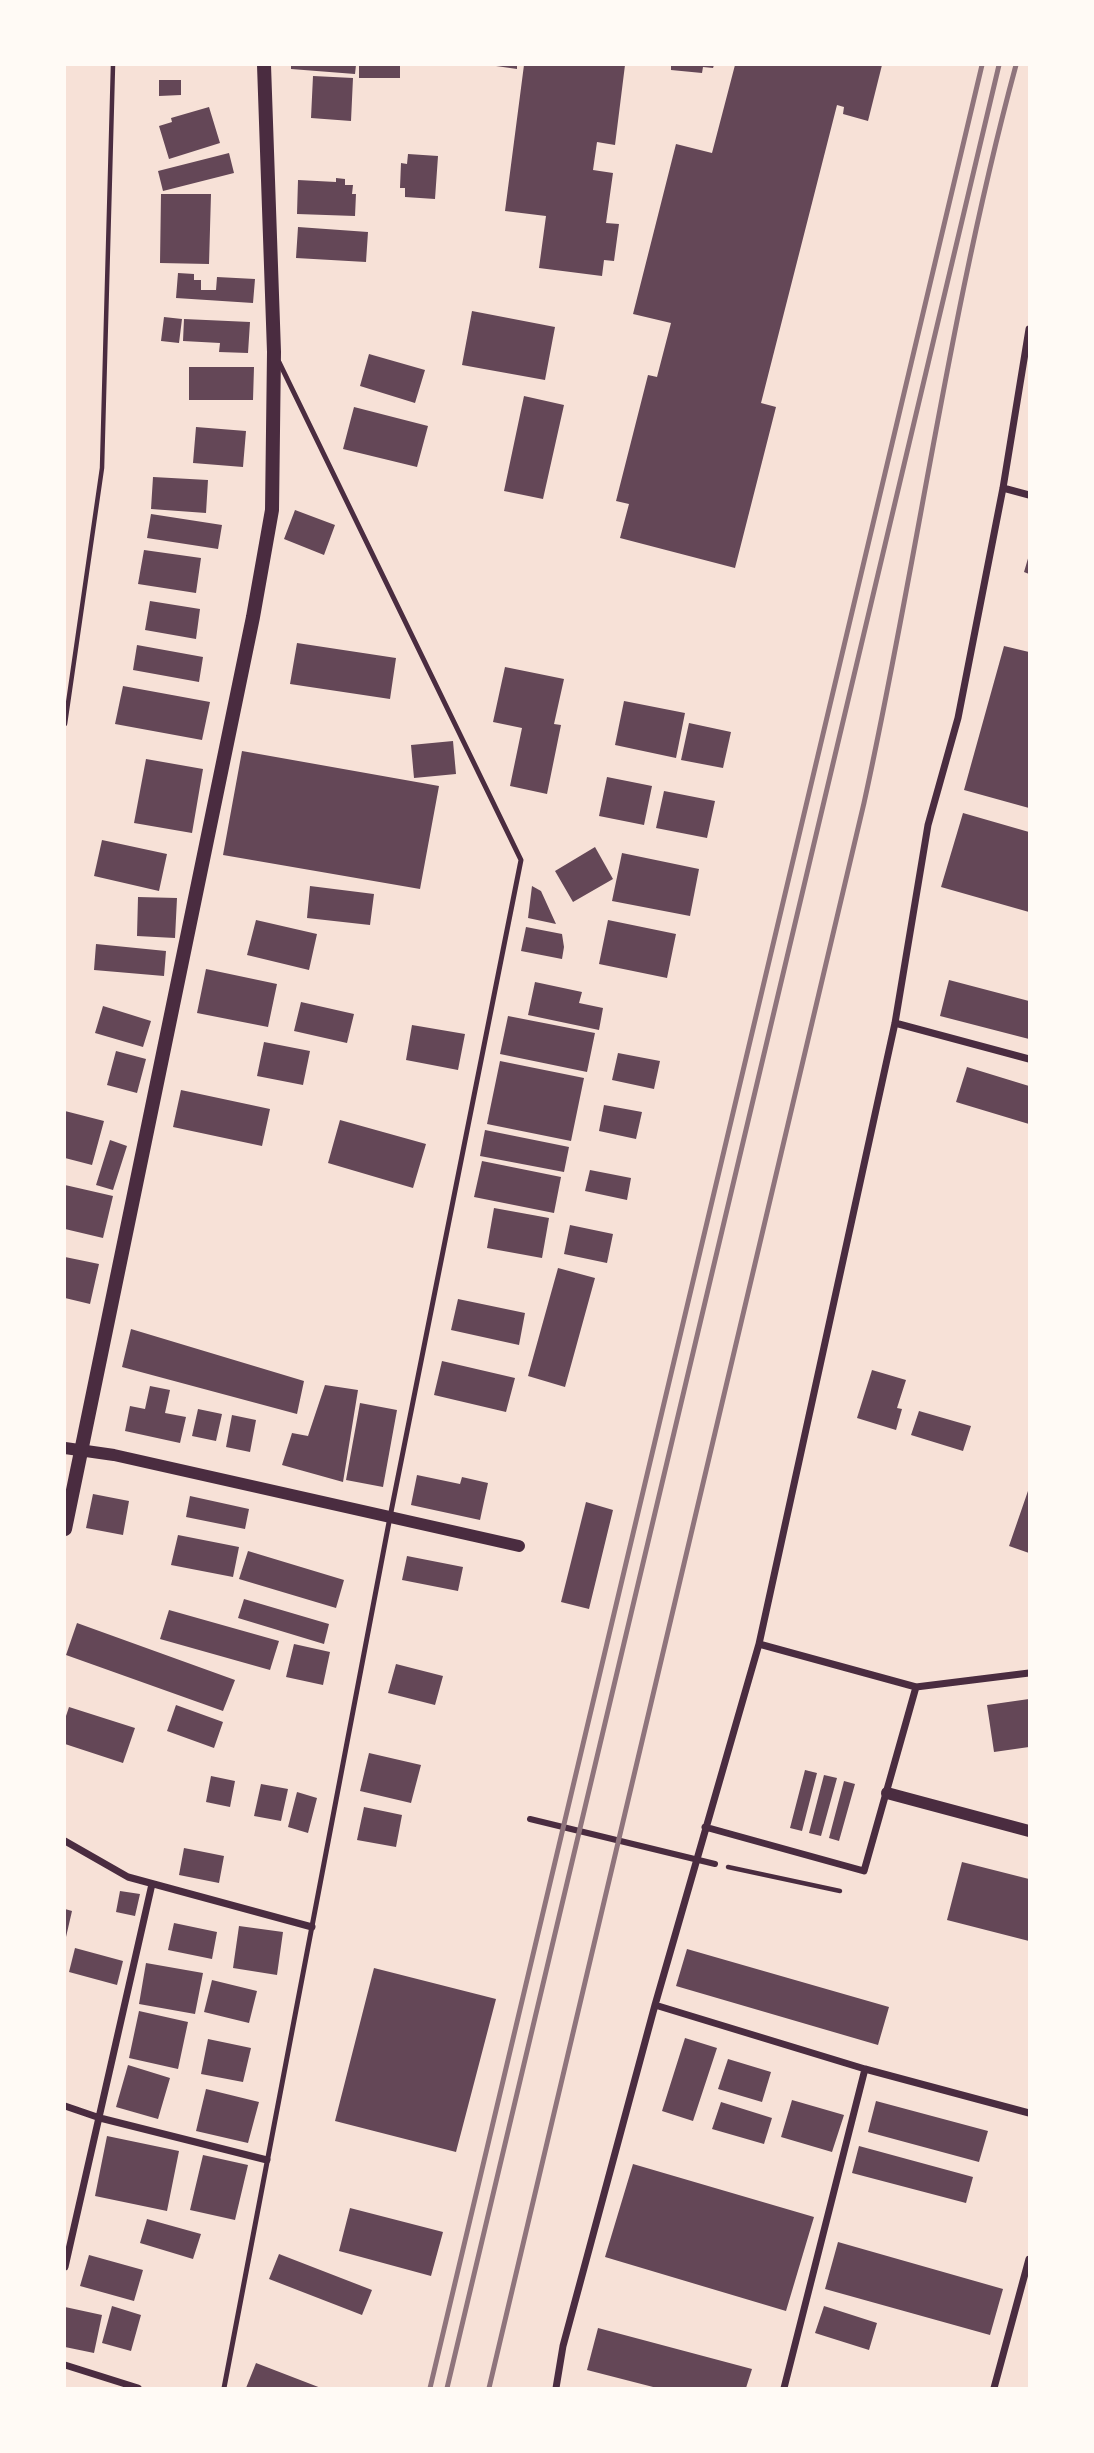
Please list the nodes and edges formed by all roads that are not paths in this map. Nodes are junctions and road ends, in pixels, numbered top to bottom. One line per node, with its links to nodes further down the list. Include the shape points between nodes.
1 (264, 65): 3 (main road)
2 (1029, 329): 4 (street)
3 (274, 352): 9 (main road, via 272,510); 10 (lane, via 521,860)
4 (1003, 488): 5 (street); 6 (street, via 958,718 928,825)
5 (1029, 495)
6 (895, 1023): 7 (street); 13 (street)
7 (1029, 1059)
8 (65, 1448): 9 (street)
9 (80, 1451): 10 (street); 11 (main road)
10 (390, 1517): 12 (street); 23 (lane)
11 (65, 1529)
12 (519, 1546)
13 (759, 1644): 15 (street); 18 (street)
14 (1029, 1673): 15 (street)
15 (916, 1687): 16 (street)
16 (887, 1793): 18 (street, via 864,1871); 19 (street)
17 (530, 1819): 21 (street)
18 (705, 1827): 24 (street)
19 (1029, 1832)
20 (65, 1841): 22 (street, via 128,1877)
21 (715, 1864)
22 (152, 1884): 23 (street); 28 (street)
23 (312, 1927): 29 (lane)
24 (654, 2005): 25 (street); 35 (street, via 563,2346)
25 (864, 2069): 27 (street); 36 (street)
26 (65, 2106): 28 (street)
27 (1029, 2113)
28 (100, 2118): 29 (street); 31 (street)
29 (268, 2160): 34 (lane)
30 (1029, 2259): 37 (street)
31 (65, 2267)
32 (65, 2365): 33 (street)
33 (138, 2388)
34 (224, 2388)
35 (556, 2388)
36 (784, 2388)
37 (994, 2388)

